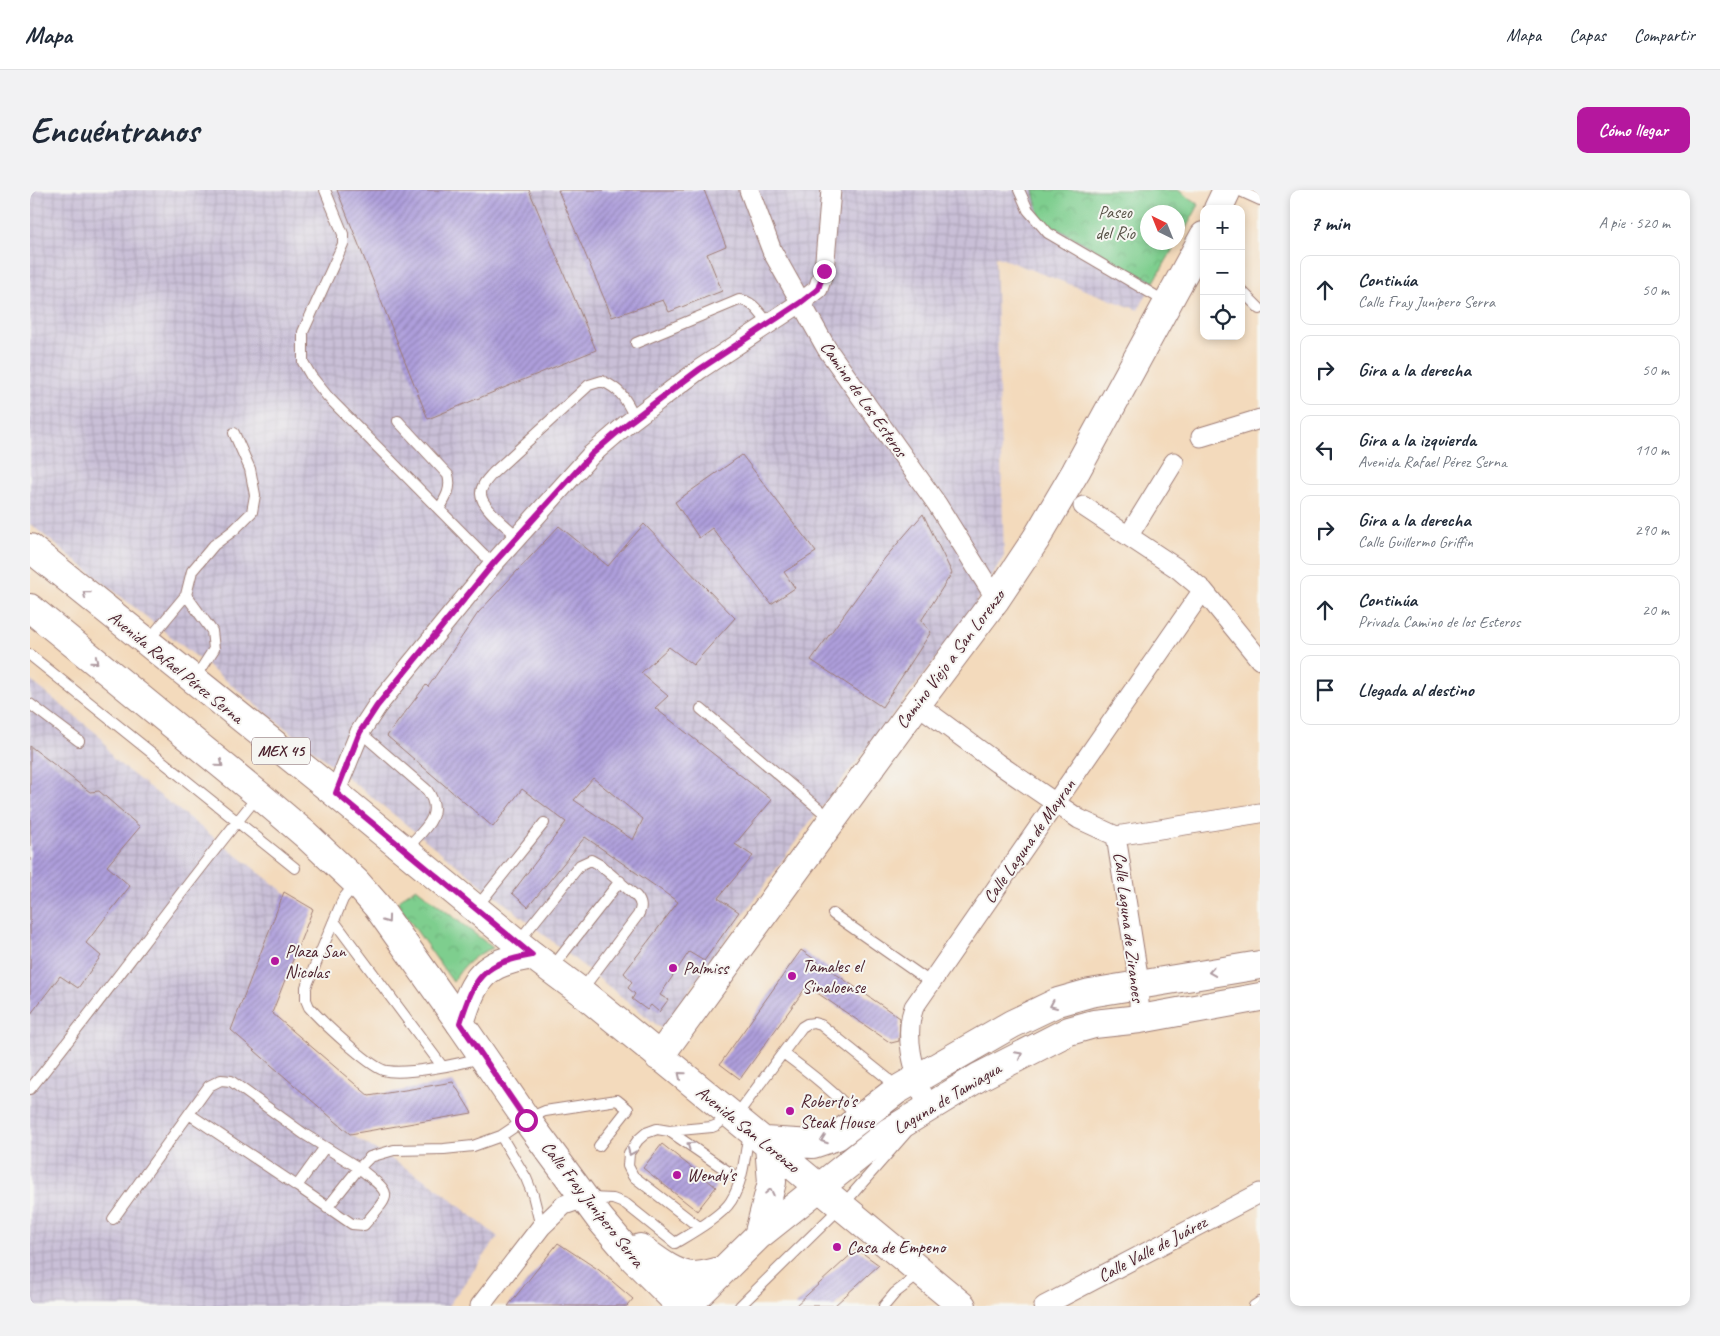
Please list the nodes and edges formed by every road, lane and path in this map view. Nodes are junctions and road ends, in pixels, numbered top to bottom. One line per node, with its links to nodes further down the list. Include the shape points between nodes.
1 (325, 190): 23 (lane, via 344,234 343,244 303,332 304,362 328,397)
2 (749, 190): 12 (street, Camino de Los Esteros, via 772,251)
3 (831, 190): 12 (street, via 824,271 818,289)
4 (1019, 190): 11 (lane, via 1028,210 1048,233)
5 (1227, 190): 8 (main road)
6 (1238, 190): 7 (lane)
7 (1260, 200)
8 (1220, 205)
9 (1200, 248): 11 (main road, Camino Viejo a San Lorenzo)
10 (1245, 294): 13 (lane)
11 (1167, 302): 30 (main road, Camino Viejo a San Lorenzo, via 1076,470)
12 (800, 303): 14 (street); 30 (street, Camino de Los Esteros, via 827,349 936,504)
13 (1260, 308)
14 (769, 324): 15 (lane, via 753,305 739,300); 16 (street)
15 (636, 343)
16 (635, 417): 25 (street, via 592,454); 25 (lane, via 616,388 602,382 589,386 483,483 482,500)
17 (398, 421): 23 (lane, via 448,475 449,489)
18 (1257, 425): 20 (street)
19 (234, 434): 29 (lane, via 250,470 255,495 252,512 214,545 192,572)
20 (1201, 437)
21 (1174, 462): 24 (street)
22 (1083, 506): 24 (street)
23 (439, 509): 27 (lane)
24 (1128, 535): 28 (street)
25 (518, 537): 27 (street)
26 (30, 548): 32 (main road, Avenida Rafael Pérez Serna / MEX 45, one-way to 26)
27 (493, 564): 39 (street, via 398,679)
28 (1203, 590): 34 (street); 43 (street, Calle Laguna de Mayran)
29 (186, 595): 32 (lane); 35 (lane, via 212,631 214,649)
30 (996, 599): 37 (main road, Camino Viejo a San Lorenzo)
31 (30, 608): 42 (main road, MEX 45, one-way to 42)
32 (147, 643): 35 (main road, Avenida Rafael Pérez Serna / MEX 45)
33 (30, 655): 46 (lane)
34 (1260, 660)
35 (194, 680): 41 (main road, Avenida Rafael Pérez Serna / MEX 45)
36 (30, 704): 40 (lane)
37 (916, 704): 43 (street, Calle Laguna de Ziranoes); 45 (main road, Camino Viejo a San Lorenzo)
38 (701, 709): 45 (lane)
39 (360, 732): 41 (street); 49 (lane, via 434,798 432,818)
40 (79, 741)
41 (336, 793): 49 (main road, Avenida Rafael Pérez Serna / MEX 45)
42 (258, 795): 46 (lane); 52 (main road, MEX 45)
43 (1056, 804): 48 (street, Calle Laguna de Ziranoes); 58 (street, Calle Laguna de Mayran)
44 (1260, 813): 48 (street)
45 (832, 820): 66 (main road, Camino Viejo a San Lorenzo)
46 (237, 821): 50 (lane); 69 (lane)
47 (544, 823): 53 (lane)
48 (1116, 836): 59 (street, Calle Laguna de Ziranoes)
49 (405, 850): 53 (main road, Avenida Rafael Pérez Serna / MEX 45)
50 (295, 868)
51 (620, 881): 56 (lane); 56 (lane, via 596,862 591,860 580,864); 60 (lane, via 640,901 640,911)
52 (356, 882): 55 (lane, via 343,899); 63 (main road, MEX 45, one-way to 63, via 377,906)
53 (476, 909): 56 (main road, Avenida Rafael Pérez Serna / MEX 45)
54 (833, 914): 58 (lane)
55 (334, 921): 67 (lane); 67 (lane, via 306,988 309,1007 376,1067 393,1072)
56 (533, 956): 60 (main road, Avenida San Lorenzo / MEX 45); 63 (main road, via 504,961 479,978)
57 (1260, 965): 59 (main road, Laguna de Tamiagua, one-way to 59)
58 (930, 982): 68 (street, Calle Laguna de Mayran, via 910,1018)
59 (1138, 984): 62 (street, Calle Laguna de Ziranoes); 68 (main road, Laguna de Tamiagua, one-way to 68, via 1058,1002 1012,1024)
60 (580, 992): 66 (main road, Avenida San Lorenzo / MEX 45)
61 (1260, 997): 62 (main road, Laguna de Tamiagua)
62 (1140, 1019): 70 (main road, Laguna de Tamiagua, one-way to 62, via 1069,1031 1094,1024)
63 (460, 1023): 65 (main road, Calle Fray Junípero Serra / MEX 45)
64 (784, 1053): 68 (lane, via 802,1027 821,1024 887,1078); 72 (lane); 74 (lane)
65 (483, 1056): 67 (lane); 73 (main road, Calle Fray Junípero Serra / MEX 45)
66 (659, 1057): 74 (main road, Avenida San Lorenzo / MEX 45, one-way to 66)
67 (442, 1066)
68 (907, 1084): 70 (street, Calle Laguna de Mayran); 72 (main road, Laguna de Tamiagua)
69 (30, 1089)
70 (927, 1108): 82 (main road, Laguna de Tamiagua, via 889,1132); 85 (lane)
71 (189, 1114): 78 (lane, via 209,1086 221,1080 231,1080); 81 (lane); 87 (lane)
72 (859, 1119): 74 (main road, Laguna de Tamiagua, one-way to 74, via 837,1136 813,1144)
73 (526, 1120): 76 (lane); 77 (lane, via 545,1110 617,1100 628,1109); 84 (main road, Calle Fray Junípero Serra / MEX 45)
74 (749, 1130): 75 (lane, via 717,1125); 80 (lane); 82 (main road, Avenida San Lorenzo / MEX 45); 91 (main road, one-way to 74, via 772,1182)
75 (669, 1131): 80 (lane, one-way to 75); 90 (lane, one-way to 90, via 657,1129 646,1133 629,1153 628,1166 633,1176)
76 (501, 1136): 79 (lane, via 473,1146 394,1150 370,1157); 89 (lane, via 526,1178)
77 (599, 1146)
78 (325, 1147): 79 (lane); 81 (lane)
79 (359, 1168): 86 (lane); 86 (lane, via 382,1186 386,1200 364,1226 352,1224)
80 (739, 1179): 90 (lane, via 730,1202)
81 (297, 1186): 86 (lane)
82 (819, 1188): 85 (main road, Avenida San Lorenzo / MEX 45); 91 (main road, Laguna de Tamiagua)
83 (1260, 1193): 102 (street, Calle Valle de Juárez)
84 (584, 1198): 88 (main road, Calle Fray Junípero Serra / MEX 45); 89 (street, via 564,1205); 92 (lane, via 613,1199 626,1204)
85 (841, 1207): 94 (main road, Avenida San Lorenzo / MEX 45); 99 (lane)
86 (327, 1208)
87 (113, 1219)
88 (600, 1220): 92 (main road); 97 (main road, Calle Fray Junípero Serra / MEX 45)
89 (541, 1226): 96 (street)
90 (699, 1227): 92 (lane)
91 (758, 1236): 93 (main road, Laguna de Tamiagua)
92 (667, 1253): 93 (main road, via 680,1273 694,1276)
93 (721, 1271): 98 (main road, Laguna de Tamiagua)
94 (922, 1272): 100 (lane); 101 (main road, Avenida San Lorenzo / MEX 45)
95 (1260, 1302): 103 (lane)
96 (480, 1306)
97 (681, 1306)
98 (687, 1306)
99 (740, 1306)
100 (884, 1306)
101 (962, 1306)
102 (1044, 1306)
103 (1254, 1306)

